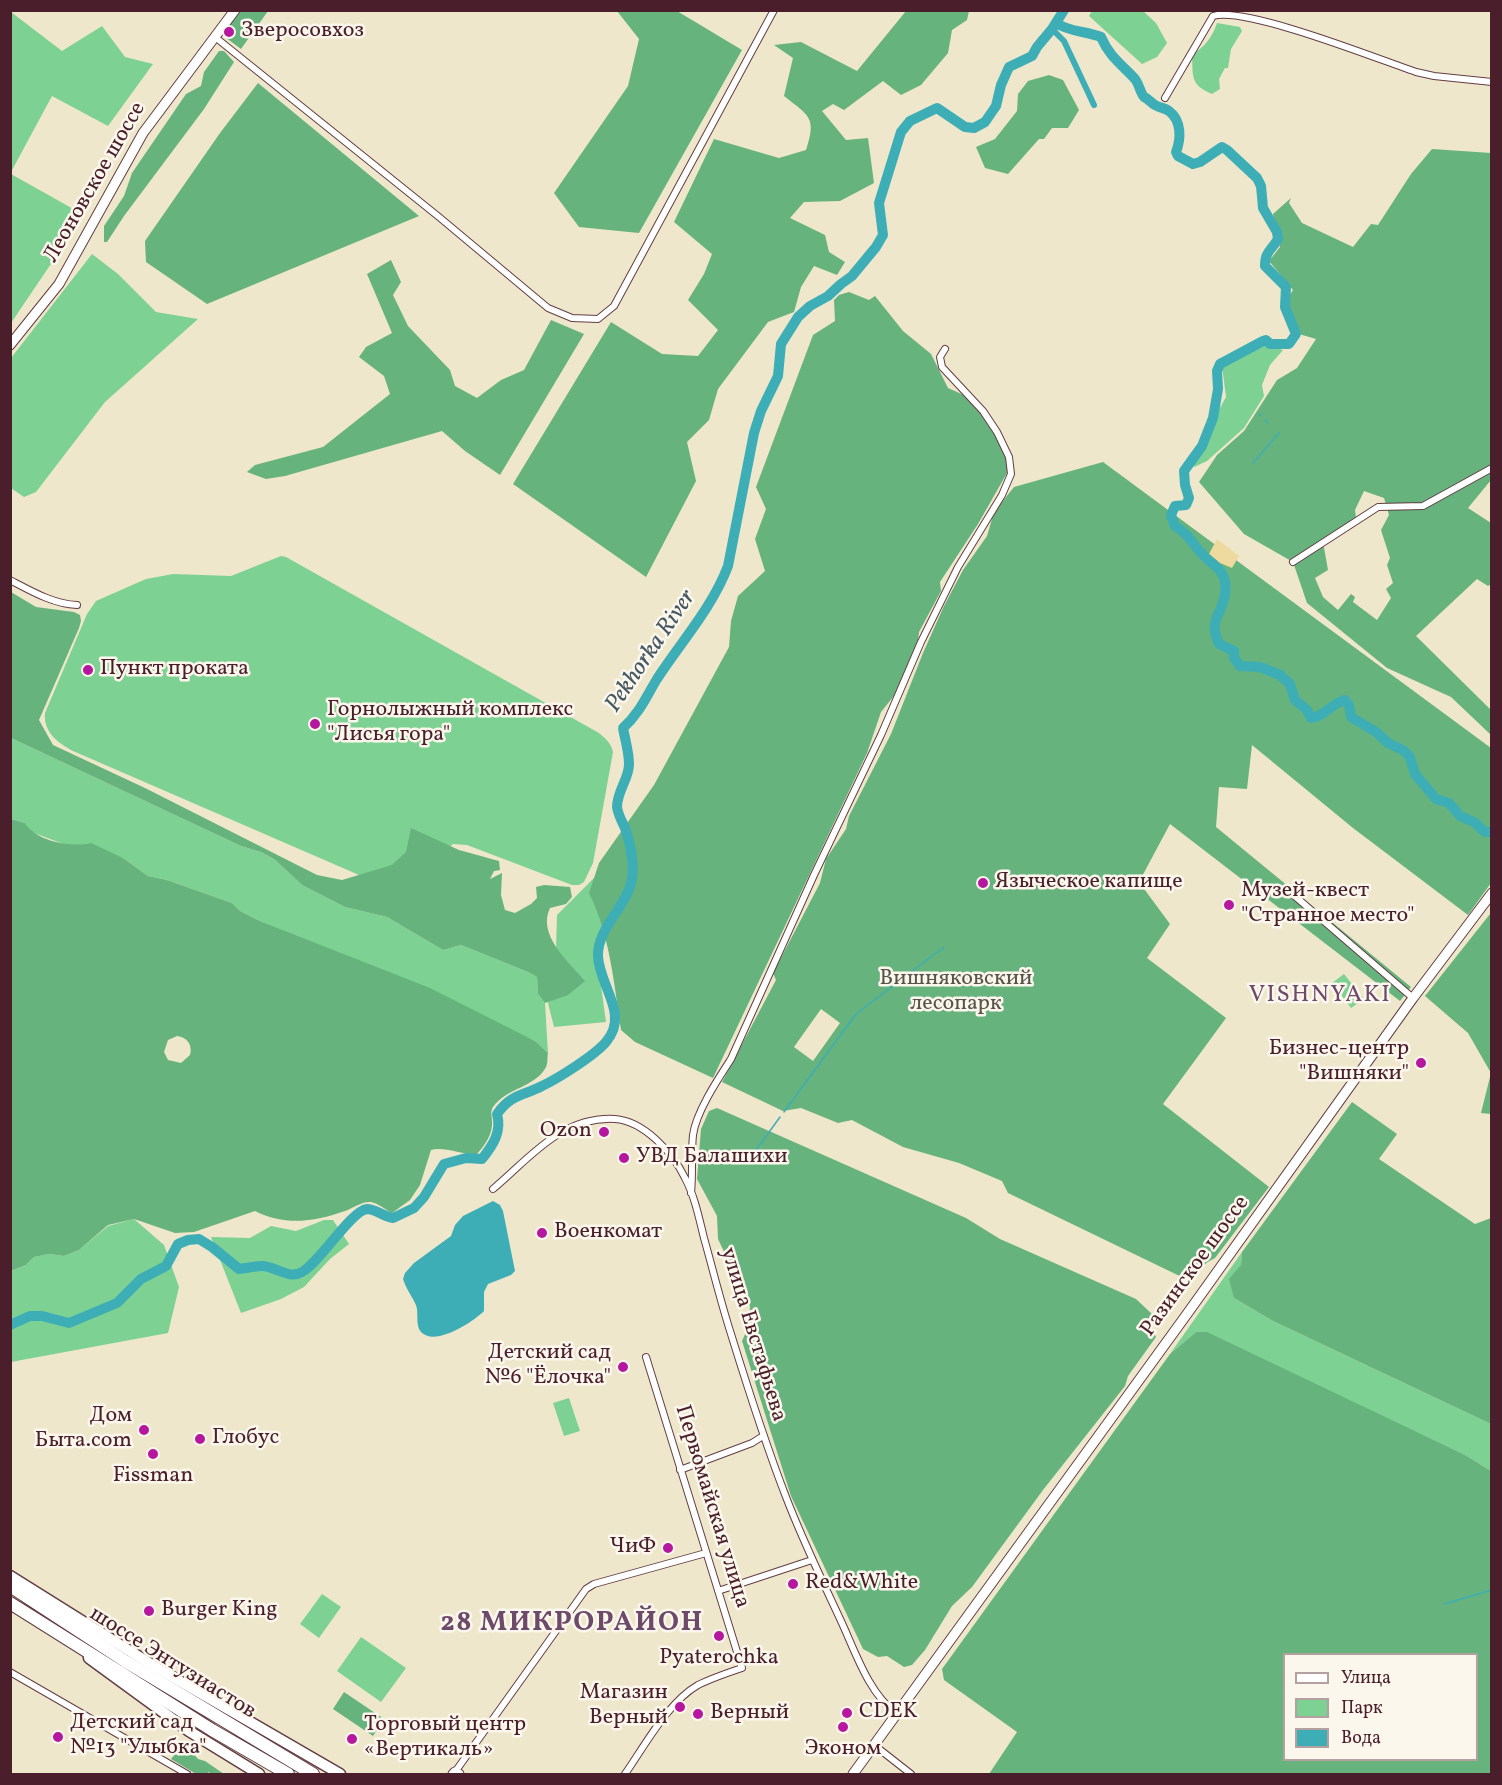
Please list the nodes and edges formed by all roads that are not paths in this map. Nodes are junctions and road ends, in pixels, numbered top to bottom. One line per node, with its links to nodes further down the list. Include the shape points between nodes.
1 (235, 10): 4 (main road, Леоновское шоссе)
2 (774, 10): 4 (street, via 614,306 598,319 572,318 548,308)
3 (1212, 13): 5 (street, via 1273,23 1419,73); 6 (street)
4 (215, 37): 7 (main road, Леоновское шоссе, via 143,133 59,284)
5 (1491, 82)
6 (1165, 98)
7 (10, 345)
8 (945, 349): 17 (street, via 940,357 942,367 988,418 1009,457 1011,474 921,642 731,1059 696,1122)
9 (1491, 468): 10 (street, via 1423,506 1378,507)
10 (1293, 562)
11 (10, 580): 12 (street, via 58,602)
12 (77, 605)
13 (1290, 892): 15 (street)
14 (1491, 893): 15 (main road, Разинское шоссе)
15 (1413, 998): 31 (main road, Разинское шоссе)
16 (493, 1190): 17 (street, улица Евстафьева, via 550,1138 581,1124 615,1119 652,1136 685,1177)
17 (691, 1193): 19 (street, улица Евстафьева)
18 (646, 1357): 20 (street, Первомайская улица)
19 (763, 1436): 20 (street); 22 (street, улица Евстафьева)
20 (681, 1470): 21 (street, Первомайская улица)
21 (706, 1553): 26 (street, Первомайская улица); 38 (street, via 594,1584 580,1595)
22 (812, 1560): 26 (street); 31 (street, улица Евстафьева, via 875,1691)
23 (10, 1576): 25 (main road)
24 (10, 1586): 29 (highway, шоссе Энтузиастов)
25 (31, 1589): 29 (main road); 37 (main road, via 157,1668)
26 (718, 1591): 39 (street, Первомайская улица, via 742,1668 685,1694)
27 (12, 1604): 28 (highway, шоссе Энтузиастов)
28 (52, 1628): 34 (main road, via 137,1695); 35 (highway, шоссе Энтузиастов)
29 (93, 1640): 36 (highway, шоссе Энтузиастов)
30 (10, 1672): 33 (street)
31 (896, 1713): 32 (main road, Разинское шоссе)
32 (874, 1745): 40 (main road, Разинское шоссе); 41 (street)
33 (187, 1774)
34 (259, 1774)
35 (288, 1774)
36 (313, 1774)
37 (340, 1774)
38 (456, 1774)
39 (625, 1774)
40 (853, 1774)
41 (911, 1774)

